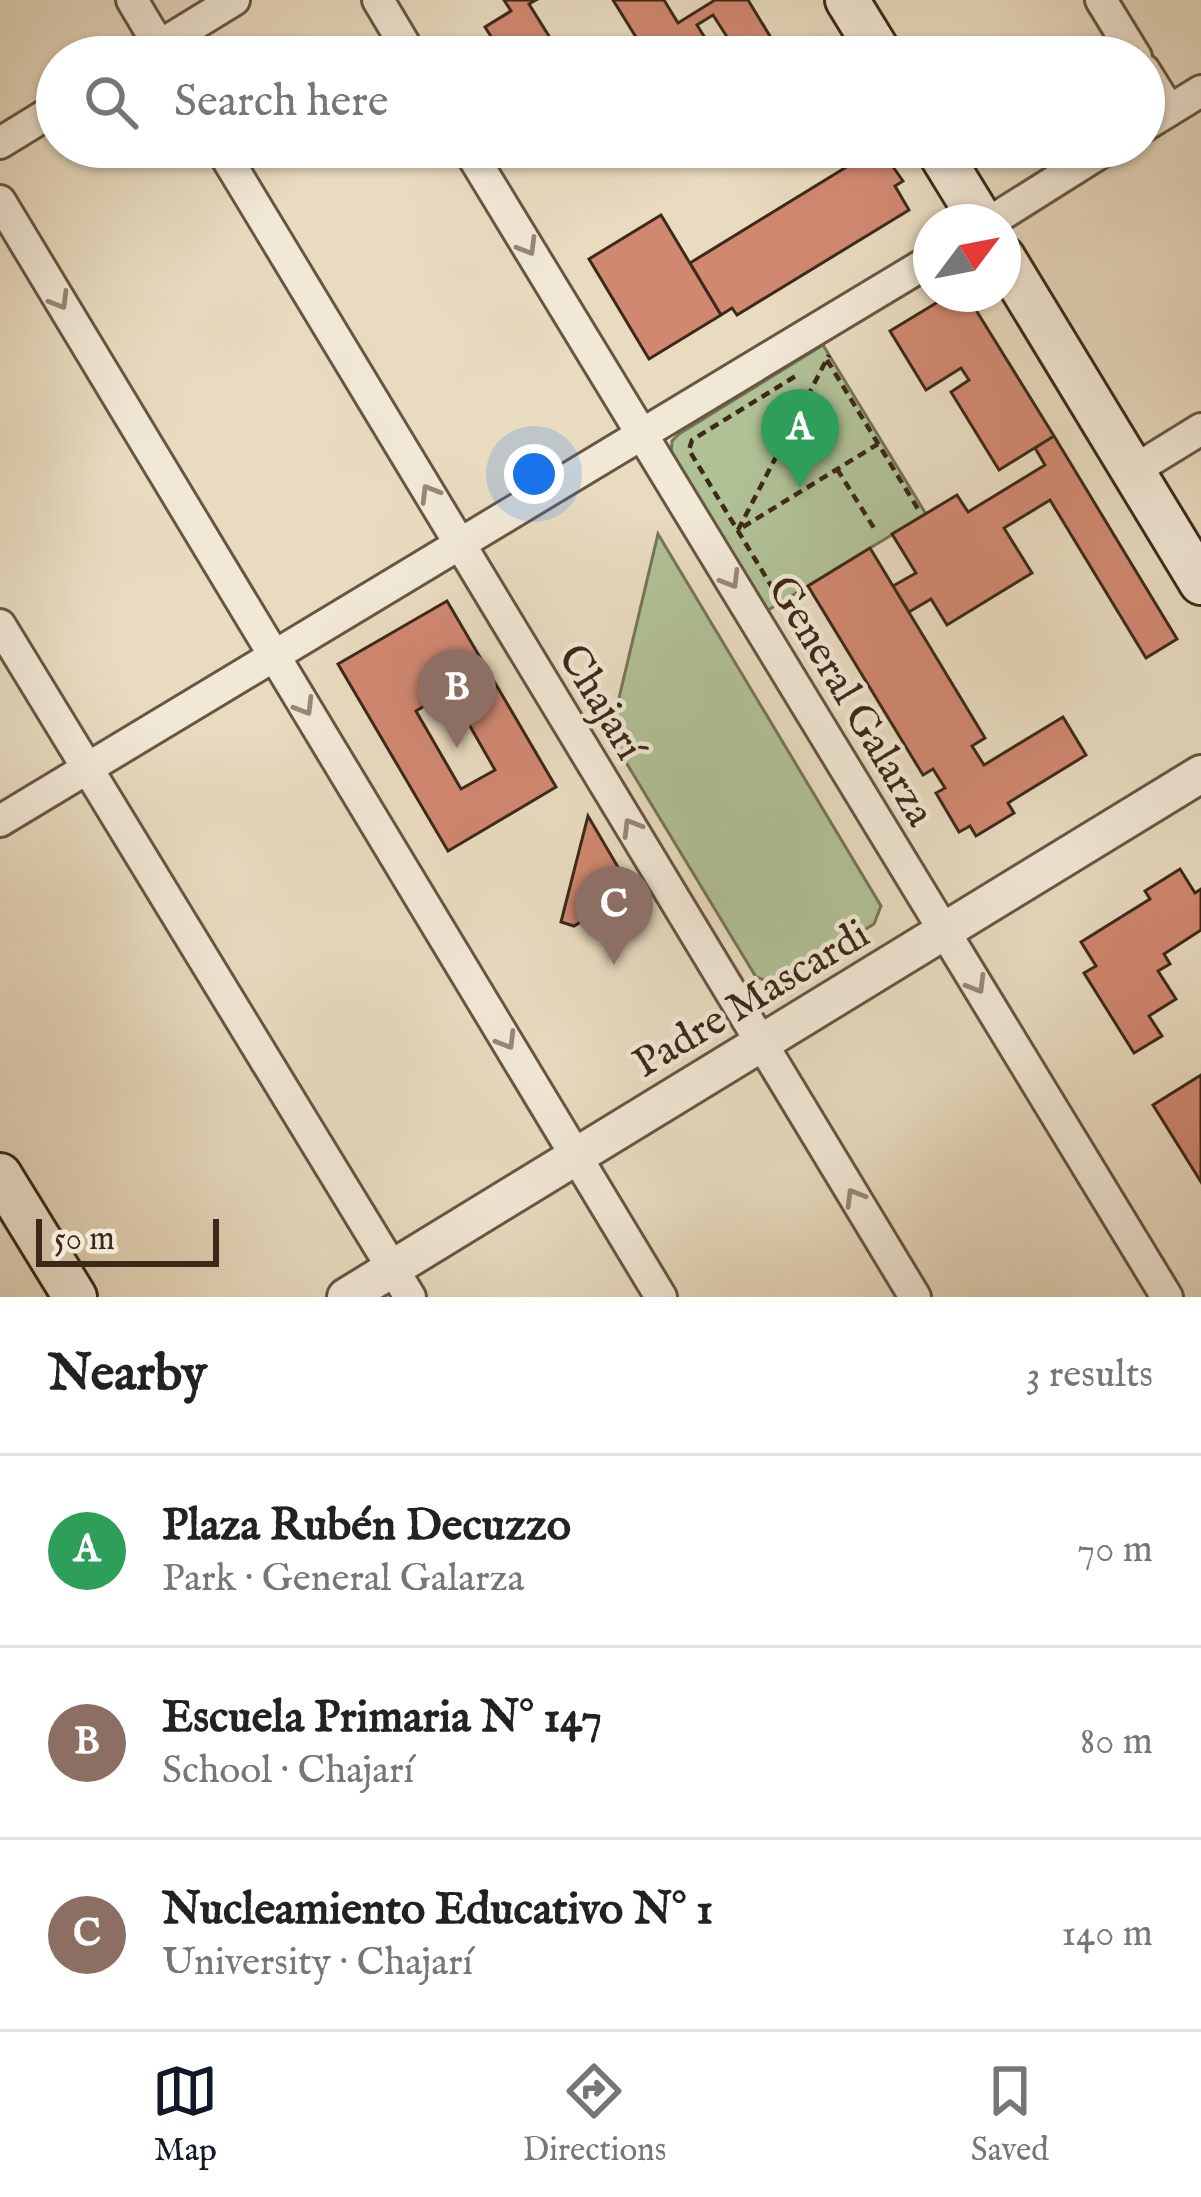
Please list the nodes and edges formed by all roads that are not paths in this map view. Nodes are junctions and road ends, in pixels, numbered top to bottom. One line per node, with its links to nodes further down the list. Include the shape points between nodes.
1 (132, 0): 6 (street)
2 (234, 0): 7 (street)
3 (378, 0): 8 (street)
4 (847, 0): 9 (main road)
5 (1102, 0): 10 (street)
6 (148, 36)
7 (180, 36)
8 (399, 36)
9 (869, 36)
10 (1123, 36)
11 (1201, 91): 12 (street)
12 (1165, 113)
13 (36, 121): 14 (street)
14 (0, 143)
15 (233, 168): 27 (street, Chajarí, one-way to 15)
16 (480, 168): 25 (street, General Galarza, one-way to 25)
17 (950, 168): 20 (main road)
18 (1075, 168): 21 (street)
19 (0, 201): 30 (street, one-way to 30)
20 (974, 204)
21 (1016, 204)
22 (913, 271): 25 (street)
23 (1021, 287): 26 (main road)
24 (1201, 429): 26 (street)
25 (642, 434): 27 (street); 34 (street, General Galarza, one-way to 34)
26 (1133, 471): 28 (main road)
27 (460, 544): 30 (street); 35 (street, Chajarí, one-way to 27)
28 (1201, 583)
29 (0, 626): 31 (street)
30 (274, 656): 31 (street); 36 (street, one-way to 36)
31 (88, 769): 33 (street); 38 (street)
32 (1201, 774): 34 (street, Padre Mascardi)
33 (0, 821)
34 (944, 931): 35 (street, Padre Mascardi); 43 (street, General Galarza, one-way to 43)
35 (761, 1043): 36 (street, Padre Mascardi); 42 (street, Chajarí, one-way to 35)
36 (576, 1156): 38 (street, Padre Mascardi); 41 (street)
37 (0, 1175): 39 (main road)
38 (401, 1283): 40 (street, Padre Mascardi)
39 (75, 1297)
40 (346, 1297)
41 (661, 1297)
42 (915, 1297)
43 (1167, 1297)

